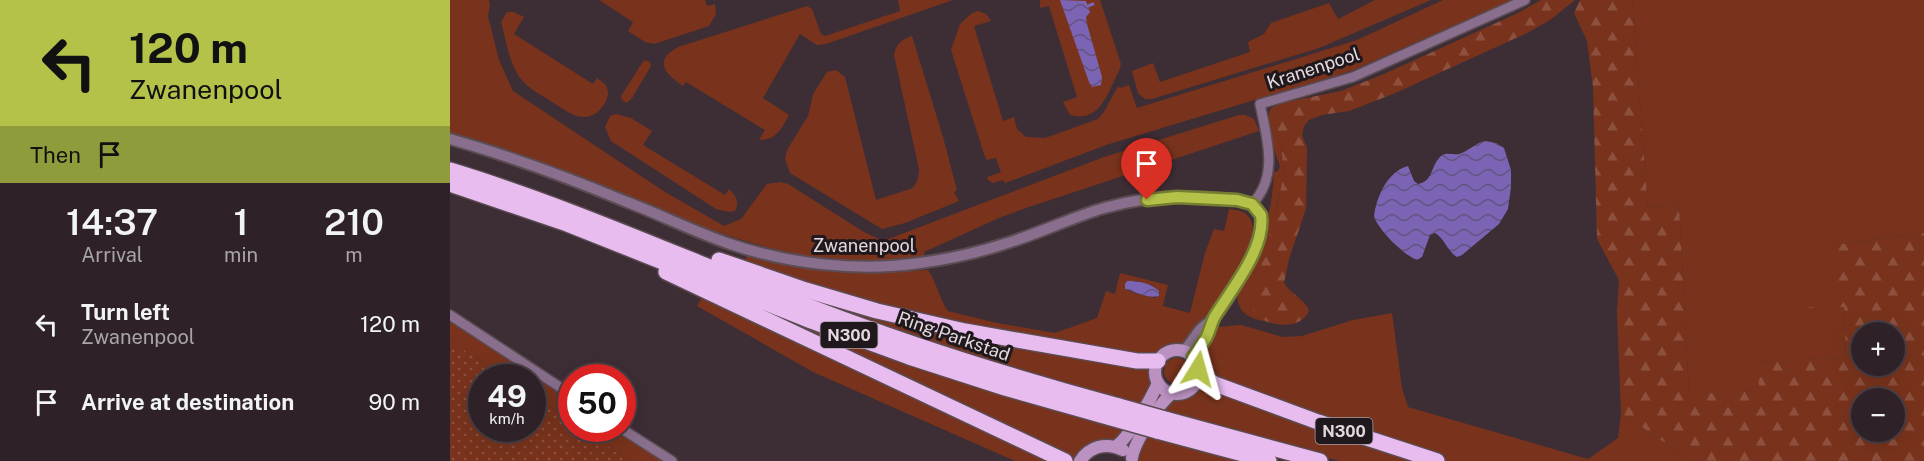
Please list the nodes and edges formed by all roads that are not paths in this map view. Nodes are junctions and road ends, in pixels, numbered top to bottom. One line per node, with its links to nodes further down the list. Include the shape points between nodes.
1 (1525, 0): 5 (street, Kranenpool, via 1353,77 1260,104 1269,171 1266,184)
2 (450, 139): 5 (street, Zwanenpool, via 520,160 733,245 811,263 898,265 972,254 1106,207 1147,200 1202,197)
3 (450, 170): 6 (highway, Ring Parkstad / N300)
4 (450, 184): 7 (highway, Ring Parkstad / N300)
5 (1252, 204): 9 (street, via 1262,219 1257,240 1234,288 1199,331)
6 (624, 232): 10 (highway, N300, via 877,311 964,332 1137,361); 15 (highway, Ring Parkstad / N300, via 815,309)
7 (593, 234): 15 (highway, Ring Parkstad / N300, via 909,357 1005,388); 21 (highway, N300, via 703,291)
8 (450, 315): 13 (street)
9 (1188, 354): 10 (main road, via 1169,352); 11 (main road, via 1197,365)
10 (1158, 361): 12 (main road)
11 (1198, 374): 14 (main road, via 1190,389); 25 (highway, N300, via 1296,414)
12 (1158, 383): 14 (main road); 18 (main road)
13 (558, 386)
14 (1173, 393): 19 (main road, via 1137,441)
15 (1115, 412): 16 (highway, Ring Parkstad / N300, bridge)
16 (1161, 425): 23 (highway, Ring Parkstad / N300); 24 (highway, Ring Parkstad / N300)
17 (636, 438): 20 (street)
18 (1116, 447): 19 (main road); 22 (main road, via 1096,447)
19 (1133, 459)
20 (672, 461)
21 (1065, 461)
22 (1080, 461)
23 (1269, 461)
24 (1320, 461)
25 (1437, 461)

